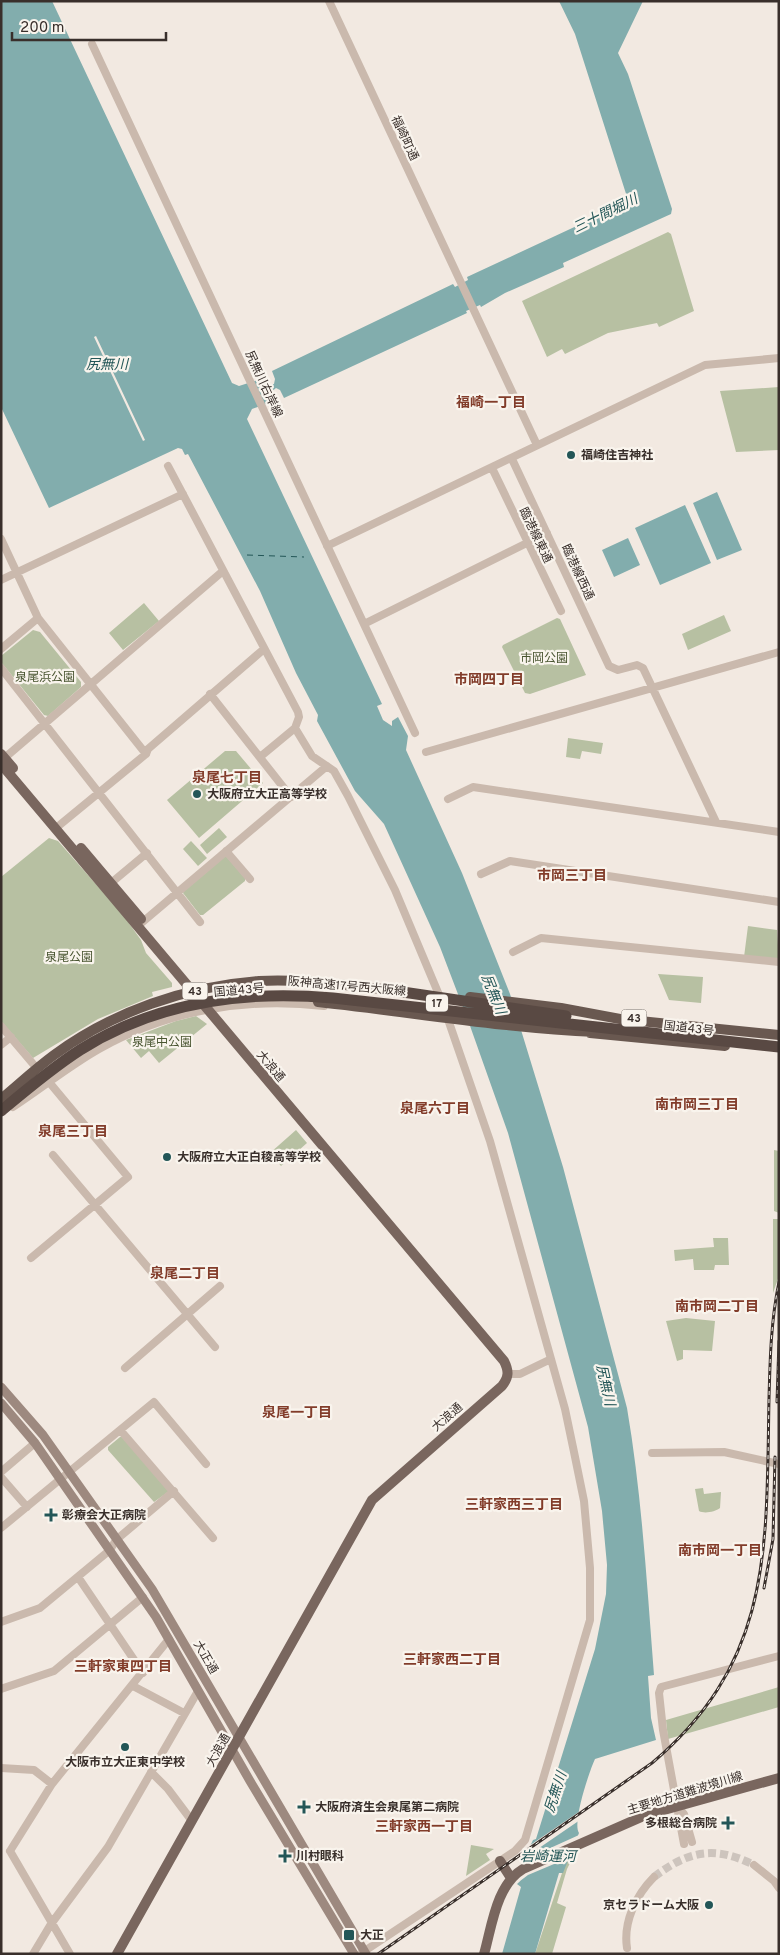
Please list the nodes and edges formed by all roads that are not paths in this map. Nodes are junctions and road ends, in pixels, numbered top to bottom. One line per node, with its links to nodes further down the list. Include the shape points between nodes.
1 (328, 1): 4 (street, 福崎町通)
2 (92, 44): 12 (street, 尻無川右岸線)
3 (779, 358): 4 (street, via 705,365)
4 (537, 445): 5 (street)
5 (512, 459): 7 (street); 9 (street, 臨港線西通)
6 (168, 466): 8 (street)
7 (492, 468): 11 (street, 臨港線東通); 12 (street)
8 (184, 494): 13 (street); 14 (street)
9 (547, 533): 11 (street); 24 (street, 臨港線西通, via 610,666 618,670 640,665)
10 (1, 540): 14 (street)
11 (528, 542): 16 (street, 臨港線東通); 18 (street)
12 (327, 546): 18 (street, 尻無川右岸線)
13 (224, 571): 20 (street); 23 (street)
14 (17, 572): 15 (street); 17 (street)
15 (1, 580)
16 (561, 611)
17 (38, 618): 19 (street); 23 (street)
18 (364, 624): 28 (street, 尻無川右岸線)
19 (1, 649)
20 (264, 649): 25 (street); 27 (street, via 298,712)
21 (779, 652): 24 (street)
22 (1, 668): 26 (street)
23 (91, 683): 26 (street); 30 (street)
24 (652, 687): 29 (street); 37 (street)
25 (210, 694): 30 (street, via 148,748); 31 (street)
26 (44, 723): 32 (street); 34 (street)
27 (296, 728): 31 (street); 33 (street, via 312,756)
28 (415, 733)
29 (426, 752)
30 (146, 754): 34 (street)
31 (260, 757): 35 (street)
32 (2, 759): 38 (main road, 大浪通)
33 (327, 766): 35 (street); 80 (street, via 335,773 348,796 390,882 442,1002 490,1141)
34 (99, 793): 38 (street); 41 (street)
35 (291, 797): 40 (street)
36 (448, 799): 37 (street, via 473,787)
37 (716, 822): 39 (street)
38 (58, 827): 44 (main road, 大浪通); 48 (main road, 大浪通)
39 (779, 832)
40 (226, 851): 43 (street); 45 (street)
41 (147, 853): 44 (street); 45 (street)
42 (481, 874): 46 (street, via 510,861)
43 (250, 880)
44 (111, 883): 48 (main road, 大浪通)
45 (177, 893): 47 (street); 48 (street)
46 (779, 902)
47 (200, 922)
48 (140, 924): 52 (main road, 大浪通)
49 (513, 952): 50 (street, via 541,938)
50 (779, 962)
51 (373, 987): 52 (street, via 260,980)
52 (190, 990): 55 (main road, 大浪通); 68 (street, via 108,1019)
53 (389, 990): 57 (highway); 60 (highway, 国道43号 / 43, via 547,1006 620,1019); 70 (highway, 国道43号 / 43, via 260,981 191,992 100,1028 55,1054)
54 (528, 1002): 60 (highway, 43)
55 (207, 1010): 56 (street, via 269,1002); 69 (street, via 168,1018 131,1033 88,1055); 82 (main road, 大浪通, via 504,1362)
56 (385, 1011): 57 (highway); 65 (highway, 国道43号 / 43, via 544,1029 620,1032); 71 (highway, 国道43号 / 43, via 275,1000 192,1009 112,1036 73,1059)
57 (572, 1020): 63 (highway, 阪神高速17号西大阪線 / 17); 66 (highway, 阪神高速17号西大阪線 / 17); 70 (highway, 阪神高速17号西大阪線 / 17, via 312,989 266,988 223,992 159,1007 101,1031 57,1057); 72 (highway, 阪神高速17号西大阪線 / 17, via 311,996 266,994 224,998 161,1013 104,1036 60,1063)
58 (1, 1026): 62 (street)
59 (537, 1030): 65 (highway, 43)
60 (741, 1033): 61 (highway, 国道43号 / 43)
61 (779, 1036)
62 (10, 1037): 64 (street); 68 (street)
63 (779, 1040)
64 (1, 1045)
65 (737, 1047): 67 (highway, 国道43号 / 43)
66 (779, 1047)
67 (779, 1052)
68 (34, 1066): 70 (street, via 14,1083)
69 (49, 1082): 71 (street); 75 (street, via 128,1177)
70 (3, 1099)
71 (13, 1108): 73 (highway, 国道43号 / 43)
72 (1, 1111)
73 (1, 1117)
74 (53, 1155): 75 (street)
75 (95, 1204): 76 (street); 78 (street)
76 (30, 1258)
77 (220, 1286): 78 (street)
78 (187, 1314): 79 (street); 81 (street)
79 (215, 1347)
80 (551, 1359): 82 (street, via 520,1374); 122 (street, via 584,1501 590,1568 590,1620 528,1833 522,1844)
81 (125, 1368)
82 (508, 1374): 111 (main road, 大浪通, via 502,1386 372,1500)
83 (1, 1386): 91 (main road, 大正通)
84 (3, 1408): 86 (main road, 大正通)
85 (121, 1431): 88 (street, via 154,1402); 91 (street); 94 (street)
86 (35, 1443): 90 (street); 93 (main road, 大正通)
87 (652, 1453): 89 (street, via 724,1452)
88 (206, 1464)
89 (779, 1464)
90 (1, 1472)
91 (70, 1472): 93 (street); 98 (main road, 大正通)
92 (1, 1476): 95 (street)
93 (60, 1480): 95 (street); 99 (main road, 大正通)
94 (174, 1491): 97 (street); 98 (street)
95 (27, 1507): 96 (street)
96 (1, 1528)
97 (213, 1538)
98 (116, 1540): 99 (street); 111 (main road, 大正通, via 152,1589)
99 (110, 1550): 100 (street); 101 (main road, 大正通)
100 (78, 1577): 102 (street, via 40,1608); 103 (street)
101 (142, 1597): 103 (street); 104 (main road, 大正通)
102 (1, 1622)
103 (111, 1624): 106 (street); 108 (street, via 54,1671)
104 (169, 1639): 106 (street); 109 (main road, 大正通)
105 (779, 1656): 117 (street, via 661,1687 663,1730)
106 (143, 1673): 107 (street)
107 (133, 1686): 110 (street); 116 (street)
108 (1, 1689)
109 (198, 1691): 110 (street); 112 (main road, 大正通)
110 (184, 1713): 114 (street)
111 (238, 1739): 112 (main road, 大浪通); 129 (main road, 大正通)
112 (232, 1750): 118 (main road, 大浪通); 133 (main road, 大正通)
113 (1, 1768): 116 (street, via 34,1770)
114 (152, 1772): 118 (street); 127 (street, via 108,1847)
115 (779, 1778): 117 (main road, 主要地方道難波境川線)
116 (52, 1784): 121 (street)
117 (678, 1807): 119 (street, via 684,1814); 125 (main road, 主要地方道難波境川線, via 646,1816 523,1869)
118 (192, 1821): 132 (main road, 大浪通)
119 (688, 1843)
120 (1, 1851): 121 (street)
121 (10, 1851): 127 (street)
122 (500, 1861): 125 (main road); 129 (street)
123 (754, 1866): 126 (street)
124 (654, 1877): 128 (street, via 642,1890 633,1908 627,1930)
125 (511, 1878): 134 (main road, 主要地方道難波境川線, via 502,1894)
126 (777, 1884)
127 (51, 1924): 130 (street); 131 (street)
128 (627, 1948)
129 (364, 1953)
130 (33, 1954)
131 (70, 1954)
132 (117, 1954)
133 (354, 1954)
134 (484, 1954)

